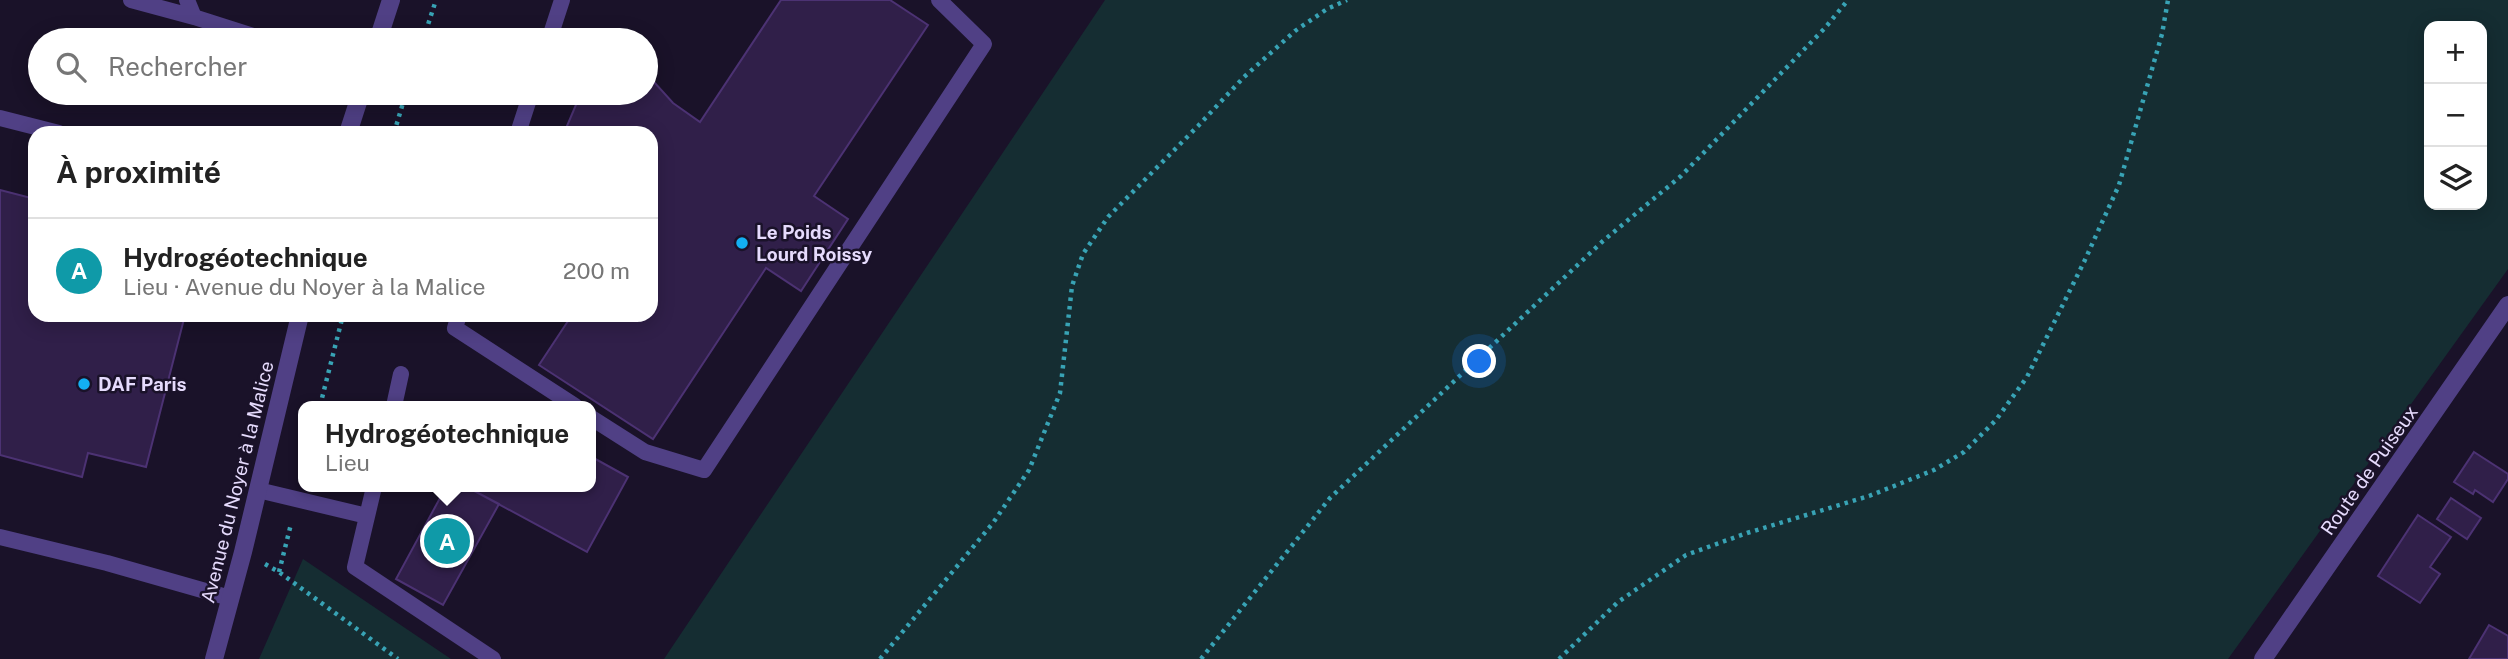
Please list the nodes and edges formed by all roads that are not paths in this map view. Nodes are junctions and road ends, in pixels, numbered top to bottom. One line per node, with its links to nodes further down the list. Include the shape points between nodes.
1 (131, 0): 6 (lane)
2 (187, 0): 6 (lane)
3 (391, 0): 8 (street)
4 (562, 0): 9 (lane)
5 (939, 0): 22 (lane, via 984,44 704,470 645,452)
6 (194, 17): 7 (lane)
7 (228, 28)
8 (382, 28)
9 (553, 28)
10 (357, 105): 14 (street)
11 (527, 105): 15 (lane)
12 (0, 118): 13 (lane)
13 (31, 126)
14 (350, 126)
15 (520, 126)
16 (2508, 305): 30 (street, Route de Puiseux)
17 (298, 322): 23 (street, Avenue du Noyer à la Malice)
18 (457, 322): 21 (lane, via 455,328)
19 (401, 374): 20 (lane)
20 (395, 401)
21 (567, 401)
22 (596, 421)
23 (258, 490): 25 (lane); 27 (street, Avenue du Noyer à la Malice)
24 (373, 492): 25 (lane)
25 (367, 516): 29 (lane, via 355,567)
26 (0, 537): 27 (lane)
27 (230, 598): 28 (street, Avenue du Noyer à la Malice)
28 (214, 659)
29 (493, 659)
30 (2263, 659)

